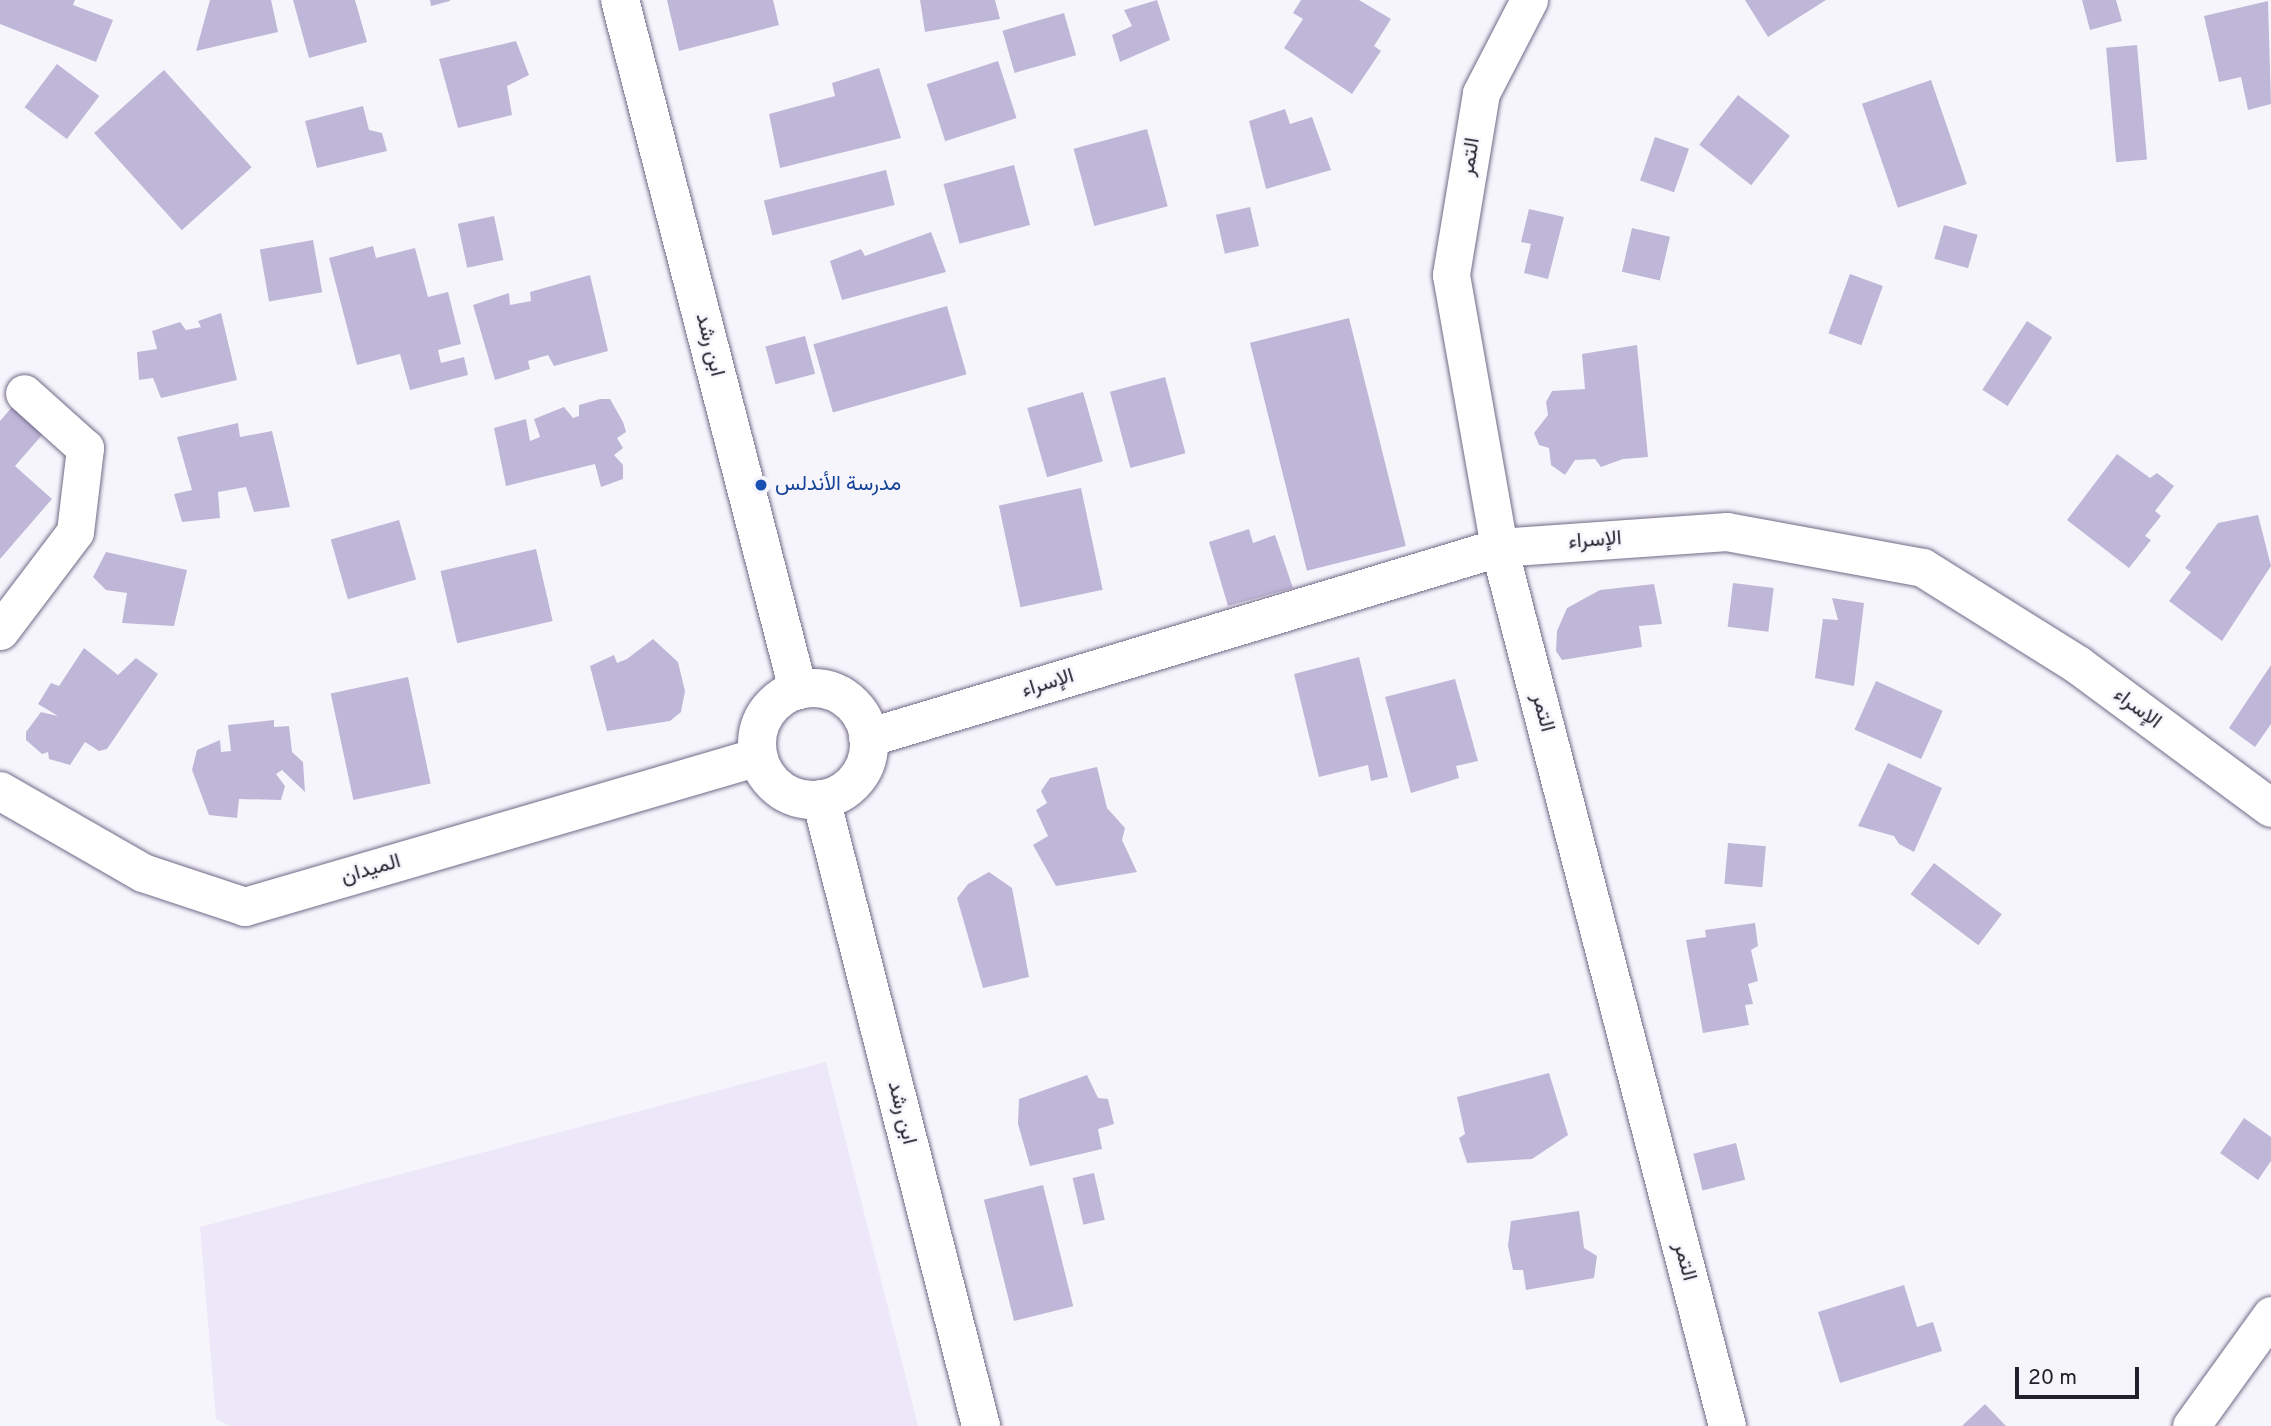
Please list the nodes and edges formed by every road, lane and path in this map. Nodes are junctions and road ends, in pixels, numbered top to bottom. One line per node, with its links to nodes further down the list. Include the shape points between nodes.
1 (620, 0): 6 (street, ابن رشد)
2 (1529, 0): 4 (street, التمر, via 1481,93 1451,275)
3 (24, 393): 5 (street, via 85,448 75,531)
4 (1499, 548): 7 (street, الإسراء); 11 (street, الإسراء, via 1727,532 1923,568 2078,666); 14 (street, التمر)
5 (0, 631)
6 (798, 690): 7 (street, via 817,688 844,698 863,719); 8 (street, via 776,703 761,723)
7 (868, 738): 10 (street, via 862,771 851,785)
8 (759, 757): 9 (street, الميدان, via 245,907 143,873); 10 (street, via 765,773 782,790)
9 (0, 791)
10 (821, 800): 13 (street, ابن رشد)
11 (2271, 808)
12 (2271, 1315): 15 (street)
13 (981, 1426)
14 (1727, 1426)
15 (2191, 1426)

